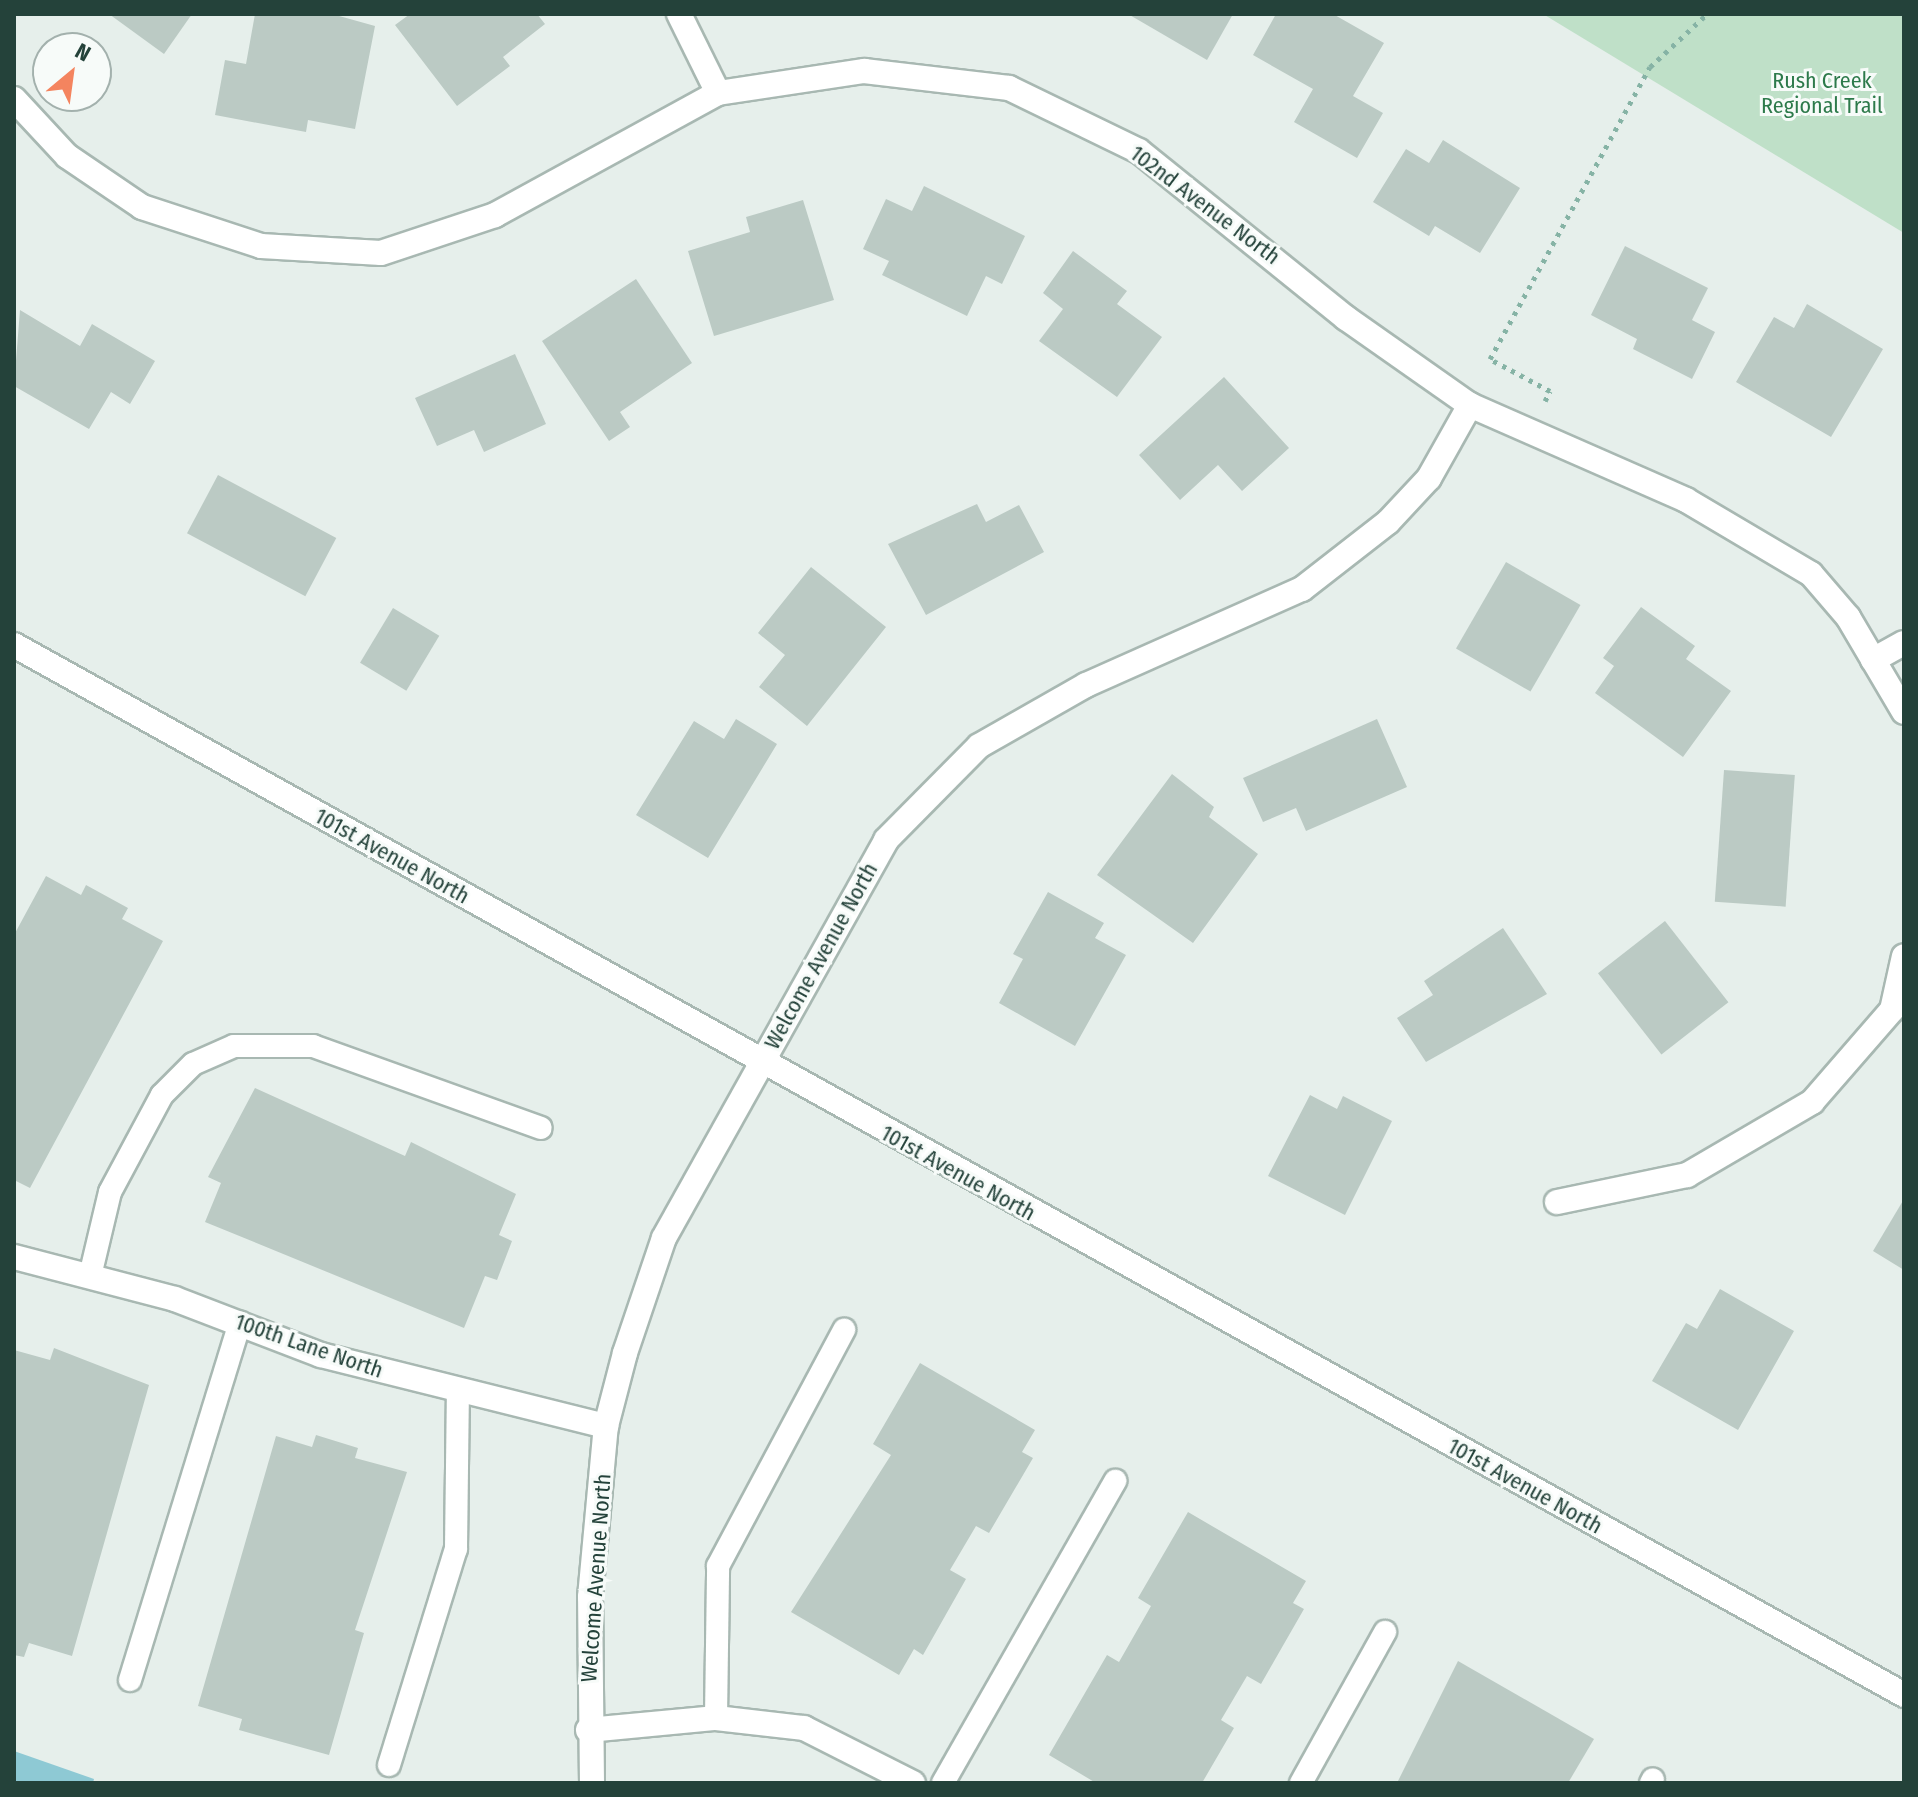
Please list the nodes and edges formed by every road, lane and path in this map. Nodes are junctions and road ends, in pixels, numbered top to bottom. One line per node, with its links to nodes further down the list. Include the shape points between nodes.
1 (679, 14): 3 (street)
2 (1707, 14): 5 (path, via 1650,67)
3 (718, 93): 4 (street, 102nd Avenue North, via 495,215 381,253 261,246 142,207 67,156); 6 (street, 102nd Avenue North, via 864,71 1009,88 1139,151 1346,318)
4 (14, 99)
5 (1490, 359)
6 (1470, 405): 9 (street, 102nd Avenue North, via 1749,532 1811,574); 13 (street, Welcome Avenue North, via 1429,478 1388,522 1302,589 1086,685 979,746 886,840)
7 (1904, 643): 9 (street)
8 (14, 645): 13 (street, 101st Avenue North)
9 (1873, 660): 10 (street, 102nd Avenue North)
10 (1904, 712)
11 (1904, 956): 12 (street)
12 (1898, 1013): 15 (street, via 1812,1102 1699,1167)
13 (762, 1063): 21 (street, Welcome Avenue North, via 664,1238); 25 (street, 101st Avenue North)
14 (541, 1128): 17 (lane, via 313,1046 234,1046 193,1064 162,1095 110,1192)
15 (1557, 1202)
16 (14, 1257): 17 (street, 100th Lane North)
17 (90, 1276): 18 (street, 100th Lane North)
18 (240, 1323): 20 (street, 100th Lane North, via 321,1355); 24 (lane)
19 (844, 1330): 26 (lane, via 718,1566)
20 (458, 1393): 21 (street, 100th Lane North); 28 (lane, via 456,1549)
21 (606, 1426): 27 (street, Welcome Avenue North, via 590,1597)
22 (1115, 1481): 31 (lane)
23 (1385, 1632): 32 (lane)
24 (130, 1680)
25 (1904, 1695)
26 (716, 1718): 27 (street); 30 (street, via 804,1728)
27 (588, 1730): 29 (street, Welcome Avenue North)
28 (389, 1765)
29 (592, 1783)
30 (913, 1783)
31 (943, 1783)
32 (1301, 1783)

